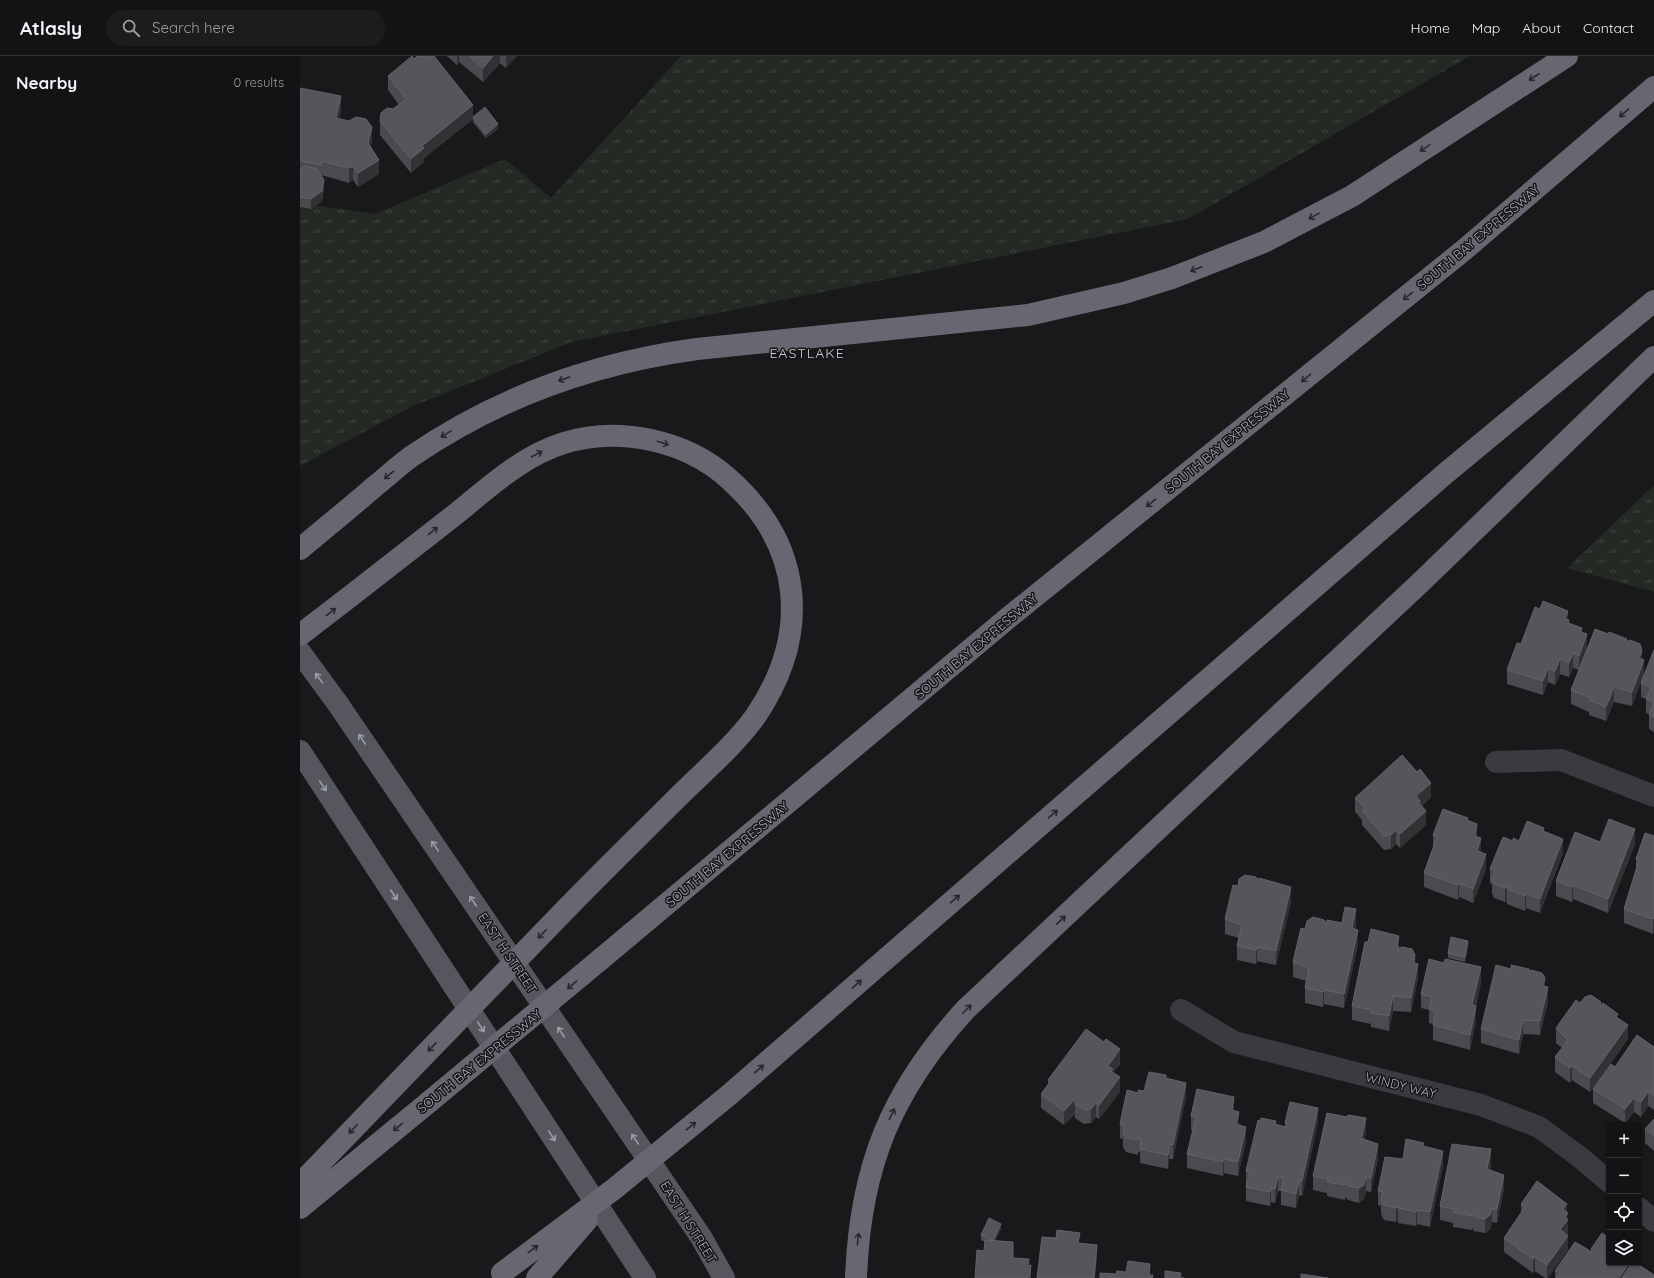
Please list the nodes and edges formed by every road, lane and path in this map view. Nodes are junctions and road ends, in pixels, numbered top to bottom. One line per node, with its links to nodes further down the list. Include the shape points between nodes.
1 (1566, 56): 5 (highway, one-way to 5, via 1352,196 1270,238 1218,261 1124,293 1028,315 697,349 659,354 584,372 511,399 442,436 410,457)
2 (1654, 87): 15 (highway, SOUTH BAY EXPRESSWAY, one-way to 15, bridge, via 1464,250 1008,618)
3 (1654, 301): 14 (highway, one-way to 3, bridge, via 729,1095 1446,473)
4 (1654, 357): 22 (highway, one-way to 4, via 861,1212 878,1148 906,1088 943,1034 1421,582)
5 (300, 549)
6 (300, 635): 13 (highway, one-way to 13, bridge, via 511,471 542,451 562,443 606,435 649,439 668,445 706,462 725,474 756,505 775,536 786,564 793,607 785,654 777,677 762,706 738,737 569,906)
7 (300, 652): 21 (main road, EAST H STREET, one-way to 7, via 701,1237)
8 (300, 751): 20 (main road, one-way to 20)
9 (1496, 762): 10 (street, via 1561,760)
10 (1654, 796)
11 (1181, 1010): 12 (street, WINDY WAY, via 1234,1042 1481,1105 1532,1125 1581,1158)
12 (1606, 1179)
13 (300, 1184)
14 (614, 1189): 18 (highway, one-way to 14, bridge); 19 (highway, bridge)
15 (300, 1208)
16 (1642, 1211): 17 (street)
17 (1654, 1221)
18 (498, 1275)
19 (537, 1278)
20 (645, 1278)
21 (724, 1278)
22 (856, 1278)

